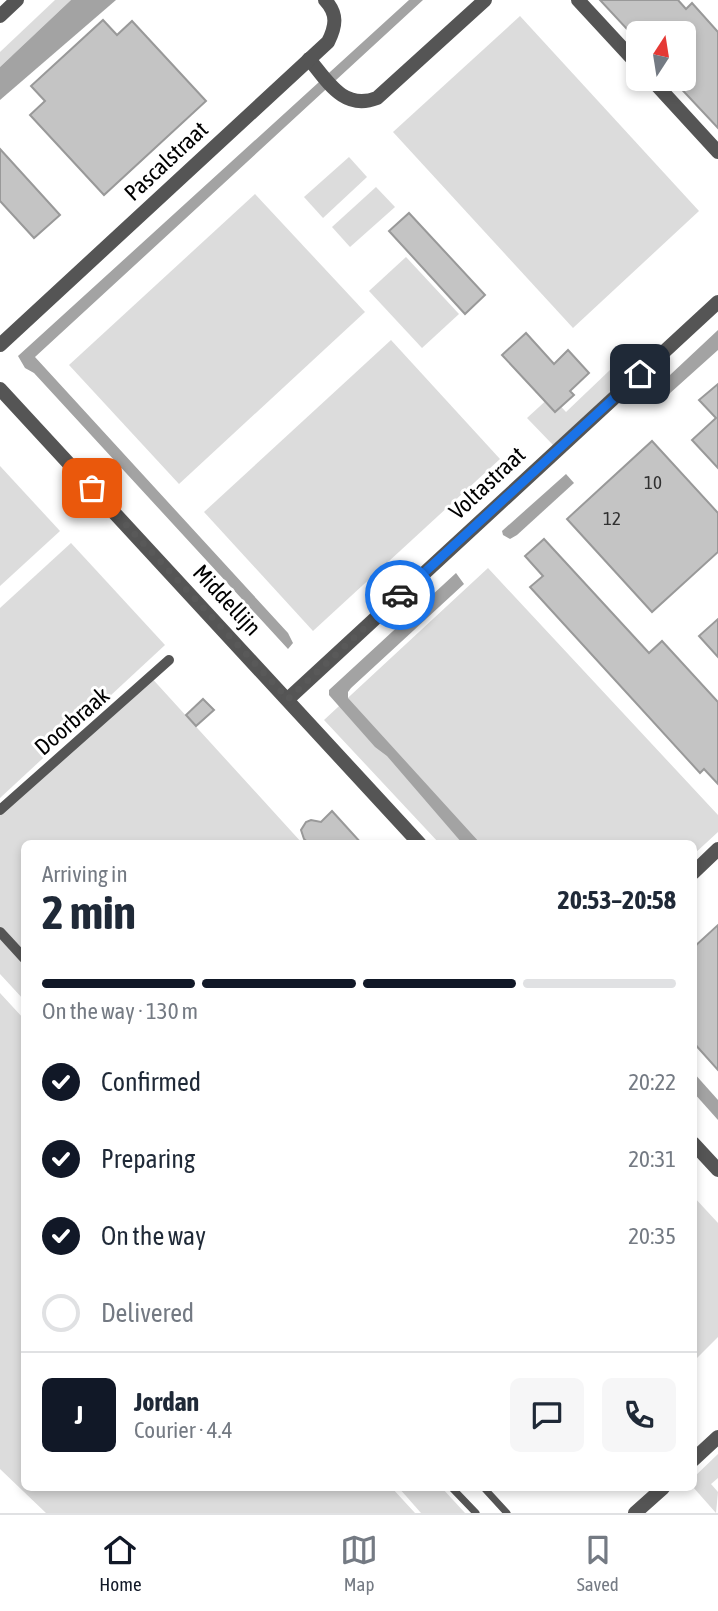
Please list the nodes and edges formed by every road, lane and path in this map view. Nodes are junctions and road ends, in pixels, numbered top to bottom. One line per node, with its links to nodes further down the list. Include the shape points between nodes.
1 (17, 0): 5 (street)
2 (325, 0): 7 (street, Pascalstraat, via 332,7 335,26 328,42)
3 (485, 0): 7 (street, via 377,98 365,103 348,100 336,91)
4 (578, 0): 6 (street)
5 (0, 16)
6 (626, 52)
7 (309, 59): 11 (street, Pascalstraat)
8 (662, 91): 9 (street)
9 (718, 152)
10 (718, 302): 14 (street, Voltastraat)
11 (0, 345)
12 (0, 389): 14 (street, Middellijn)
13 (169, 660): 15 (street, Doorbraak)
14 (288, 699): 16 (street, Middellijn)
15 (0, 810)
16 (416, 840)
17 (718, 849): 18 (street)
18 (697, 869)
19 (0, 932): 20 (street)
20 (21, 955)
21 (697, 1147): 22 (street)
22 (718, 1170)
23 (718, 1437): 24 (street)
24 (697, 1456)
25 (455, 1491): 28 (lane)
26 (487, 1491): 29 (lane)
27 (660, 1491): 30 (street)
28 (476, 1513)
29 (507, 1513)
30 (635, 1513)

